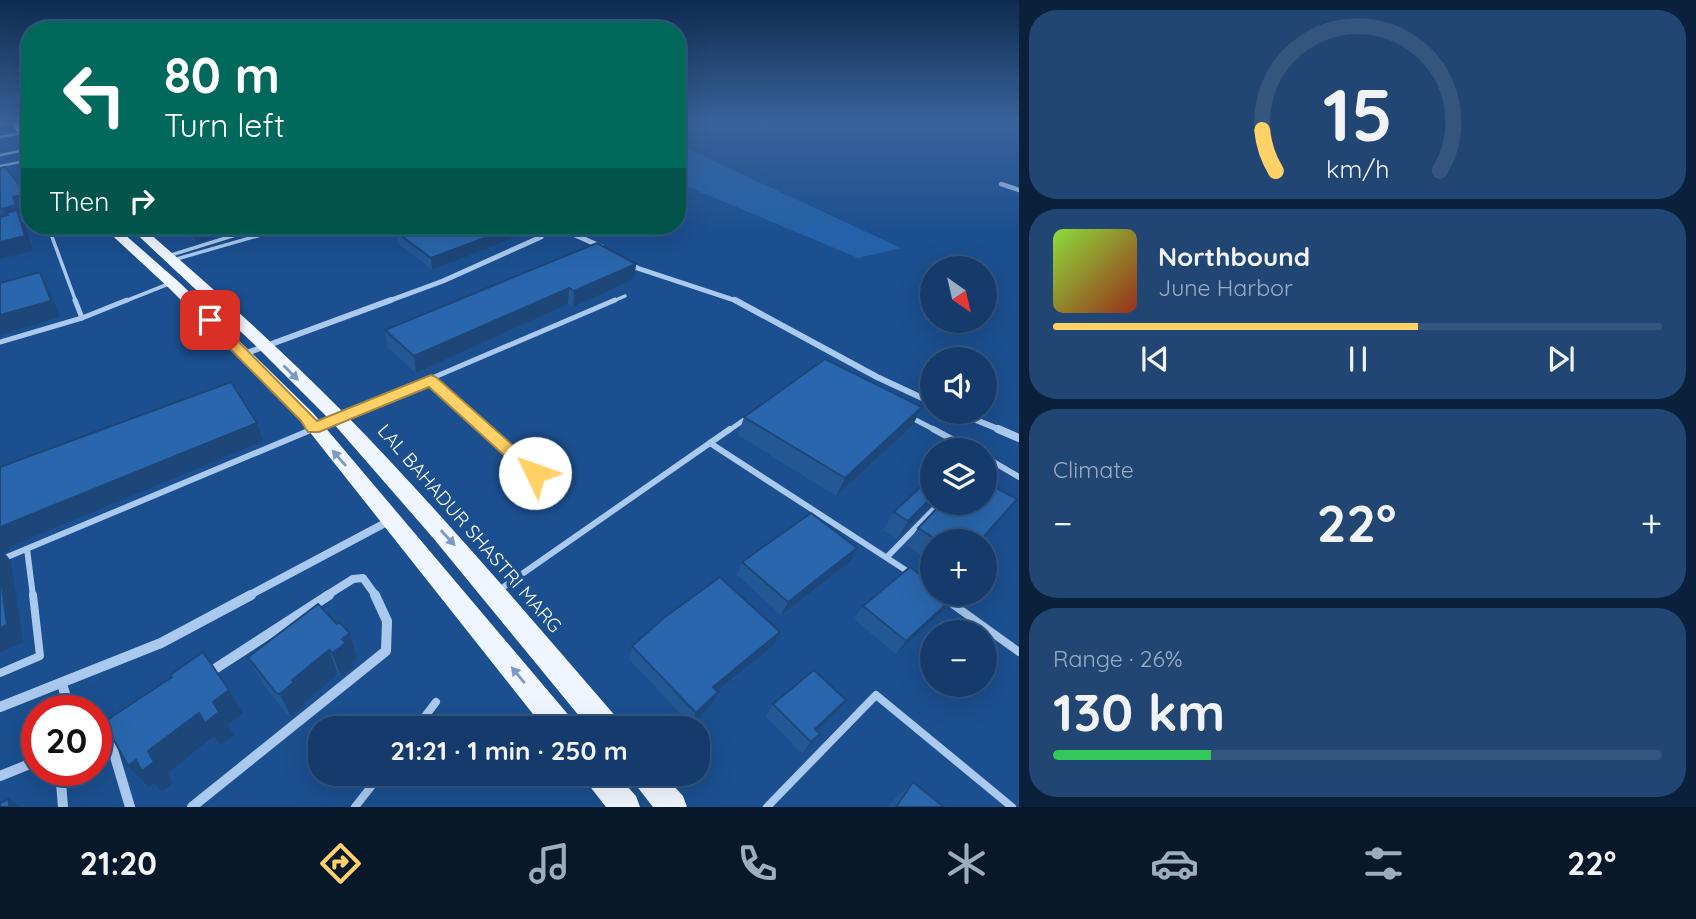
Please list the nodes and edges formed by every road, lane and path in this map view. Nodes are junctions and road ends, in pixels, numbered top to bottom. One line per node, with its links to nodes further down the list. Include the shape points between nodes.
1 (21, 162): 2 (lane)
2 (0, 166)
3 (1001, 184): 4 (street)
4 (1019, 190)
5 (21, 221): 6 (lane)
6 (10, 223)
7 (51, 235): 20 (lane)
8 (118, 235): 16 (main road)
9 (145, 235): 15 (main road, LAL BAHADUR SHASTRI MARG)
10 (233, 235): 15 (lane)
11 (250, 235): 15 (lane)
12 (574, 235): 14 (street)
13 (541, 237): 22 (street, via 443,281)
14 (613, 254)
15 (168, 256): 16 (main road); 22 (main road, LAL BAHADUR SHASTRI MARG)
16 (142, 257): 18 (main road)
17 (625, 261): 25 (street, via 743,303)
18 (171, 283): 20 (lane); 23 (main road)
19 (625, 296): 24 (lane)
20 (82, 318): 21 (lane)
21 (0, 342)
22 (263, 346): 23 (street); 28 (main road, LAL BAHADUR SHASTRI MARG, one-way to 28)
23 (244, 354): 30 (main road)
24 (431, 380): 28 (lane); 36 (lane)
25 (920, 396)
26 (755, 412): 33 (lane)
27 (899, 412): 31 (lane)
28 (337, 418): 30 (lane); 43 (main road, LAL BAHADUR SHASTRI MARG, one-way to 43)
29 (985, 424): 32 (street)
30 (313, 428): 38 (main road, one-way to 30); 39 (lane)
31 (949, 438)
32 (1019, 438)
33 (710, 443): 40 (lane); 43 (lane)
34 (997, 464): 35 (lane)
35 (1019, 477)
36 (555, 491)
37 (927, 515): 40 (lane)
38 (392, 519): 48 (street, via 161,643); 53 (main road, one-way to 38)
39 (27, 549): 41 (lane); 46 (lane, via 40,656)
40 (888, 556): 42 (lane)
41 (0, 560)
42 (920, 580)
43 (495, 593): 54 (main road, LAL BAHADUR SHASTRI MARG)
44 (956, 606): 45 (lane)
45 (1019, 652)
46 (0, 673)
47 (199, 679): 66 (street, via 354,579 363,578 390,626 386,651)
48 (62, 684): 49 (street); 51 (street)
49 (65, 695)
50 (436, 702): 52 (lane)
51 (0, 707)
52 (425, 716)
53 (551, 716)
54 (597, 716)
55 (122, 724): 56 (street)
56 (112, 728)
57 (112, 759): 65 (street)
58 (21, 767): 59 (street)
59 (0, 776)
60 (62, 786): 64 (street)
61 (372, 786): 67 (lane)
62 (608, 786): 68 (main road)
63 (655, 786): 69 (main road)
64 (64, 807)
65 (130, 807)
66 (192, 807)
67 (355, 807)
68 (625, 807)
69 (672, 807)
70 (767, 807): 71 (lane, via 876,695)
71 (1012, 807)

